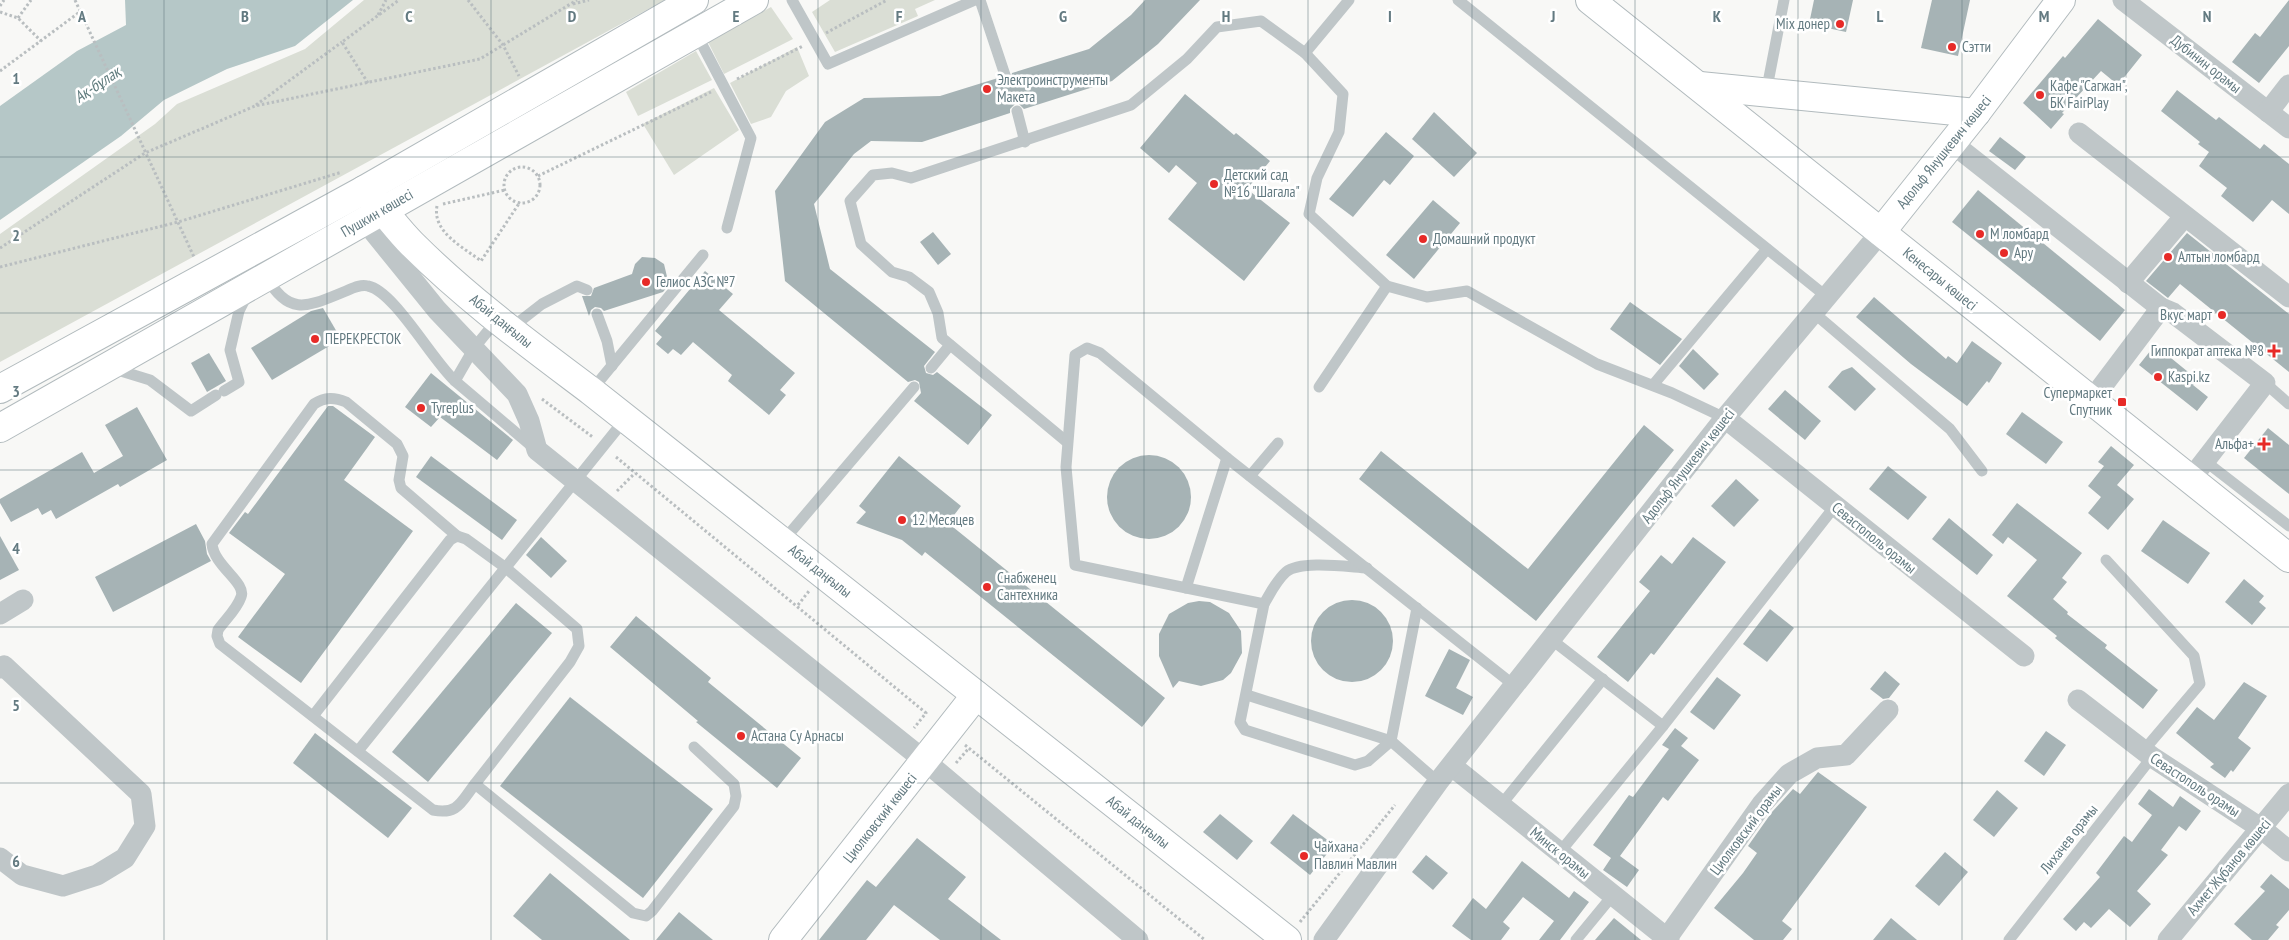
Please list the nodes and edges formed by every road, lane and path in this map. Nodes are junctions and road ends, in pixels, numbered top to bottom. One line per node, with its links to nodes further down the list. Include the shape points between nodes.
1 (4, 0): 20 (path)
2 (31, 0): 25 (path)
3 (75, 0): 22 (path)
4 (386, 0): 24 (path)
5 (399, 0): 24 (path)
6 (468, 0): 29 (path)
7 (577, 0): 21 (path)
8 (589, 0): 21 (path)
9 (694, 0): 51 (main road, Пушкин көшесі)
10 (754, 0): 26 (main road, Пушкин көшесі)
11 (792, 0): 12 (lane, via 828,64)
12 (974, 0)
13 (980, 0): 32 (lane)
14 (1349, 0): 30 (lane)
15 (1458, 0): 59 (lane)
16 (1590, 0): 35 (main road, Кенесары көшесі)
17 (1784, 0): 37 (lane)
18 (2061, 0): 41 (main road, Адольф Янушкевич көшесі)
19 (2123, 0): 40 (street, Дубинин орамы)
20 (0, 6)
21 (568, 6): 29 (path)
22 (81, 11): 27 (path); 46 (path)
23 (0, 12): 25 (path)
24 (377, 16): 28 (path)
25 (18, 18): 27 (path)
26 (696, 33): 53 (main road, Пушкин көшесі); 56 (lane, via 751,138)
27 (40, 41): 31 (path)
28 (342, 42): 34 (path); 38 (path)
29 (503, 45): 33 (path); 34 (path, via 480,59)
30 (1305, 53): 44 (lane, via 1261,21 1217,27 1187,59 1131,105); 65 (lane, via 1343,94 1339,132 1318,178 1309,214)
31 (0, 71)
32 (1005, 75)
33 (521, 79)
34 (368, 83): 38 (path)
35 (1700, 86): 37 (main road); 57 (main road, Кенесары көшесі)
36 (2289, 86): 40 (street)
37 (1766, 93): 41 (main road)
38 (255, 106): 46 (path)
39 (1017, 111): 44 (lane)
40 (2268, 112): 42 (street, Дубинин орамы)
41 (1976, 113): 45 (main road, Адольф Янушкевич көшесі)
42 (2289, 128)
43 (2079, 133): 54 (street)
44 (1025, 142): 72 (lane, via 911,178 892,173 874,175 850,201 861,244 892,272 909,277 929,292 938,313 942,338)
45 (1952, 143): 57 (main road, Адольф Янушкевич көшесі); 64 (street)
46 (145, 153): 55 (path); 58 (path)
47 (554, 168): 49 (path)
48 (342, 172): 55 (path)
49 (538, 176): 50 (path, via 530,168 518,167 506,178); 52 (path, via 538,194 529,201)
50 (505, 190): 52 (path, via 512,199); 52 (path, via 437,205 435,216 440,228 481,262)
51 (355, 195): 53 (main road, Абай даңғылы); 82 (main road, Пушкин көшесі)
52 (520, 202)
53 (374, 215): 63 (main road, Пушкин көшесі); 71 (main road, Абай даңғылы); 73 (street, via 393,258)
54 (2184, 217): 64 (street); 67 (street)
55 (178, 222): 61 (path); 62 (path)
56 (727, 228)
57 (1881, 232): 68 (street, Адольф Янушкевич көшесі); 85 (main road, Кенесары көшесі)
58 (0, 248)
59 (1767, 249): 68 (lane); 79 (lane)
60 (703, 255): 74 (lane)
61 (195, 258)
62 (0, 267)
63 (260, 280): 75 (main road, Пушкин көшесі); 75 (lane, via 239,311 230,350 239,382 191,411 150,380); 77 (lane, via 296,306 306,306 357,286 367,285 378,290 391,301)
64 (2128, 283): 69 (street)
65 (1387, 286): 79 (lane, via 1427,297 1467,291 1597,364); 81 (lane)
66 (587, 290): 71 (lane, via 577,286)
67 (2289, 297)
68 (1820, 305): 88 (street, Адольф Янушкевич көшесі); 96 (lane, via 1950,429)
69 (2161, 308): 78 (street, via 2173,313); 85 (street)
70 (597, 314): 74 (lane)
71 (503, 325): 73 (lane); 83 (main road, Абай даңғылы)
72 (950, 345): 76 (lane); 91 (lane)
73 (474, 348): 77 (lane); 93 (street, via 517,394)
74 (612, 366): 83 (lane)
75 (106, 367): 89 (main road, Пушкин көшесі)
76 (931, 368)
77 (455, 381): 93 (lane)
78 (2264, 383): 86 (lane); 97 (street)
79 (1653, 385): 88 (lane)
80 (914, 387): 105 (lane)
81 (1319, 387)
82 (0, 389)
83 (592, 391): 87 (main road, Абай даңғылы)
84 (542, 399): 90 (path)
85 (2091, 400): 97 (main road, Кенесары көшесі)
86 (2289, 404)
87 (626, 418): 100 (lane); 105 (main road, Абай даңғылы)
88 (1725, 418): 102 (street, Севастополь орамы); 117 (street, Адольф Янушкевич көшесі)
89 (0, 428)
90 (595, 438)
91 (1068, 442): 95 (lane, via 1075,355 1088,348 1100,353); 111 (lane, via 1066,467 1074,565)
92 (1278, 443): 99 (lane)
93 (537, 450): 100 (street)
94 (616, 456): 98 (path)
95 (1227, 458): 99 (lane); 111 (lane)
96 (1982, 471)
97 (2198, 471): 103 (lane); 106 (main road, Кенесары көшесі)
98 (636, 472): 101 (path); 114 (path)
99 (1250, 476): 109 (lane)
100 (576, 480): 108 (lane); 135 (street)
101 (616, 492)
102 (1835, 506): 118 (street, Севастополь орамы); 127 (lane)
103 (2289, 526)
104 (457, 536): 108 (lane); 126 (lane, via 450,540); 126 (lane, via 402,488 399,480 403,456 397,444 346,402 323,398 314,404 212,544 213,553 242,591 241,598 218,630 220,644)
105 (782, 541): 122 (main road, Абай даңғылы)
106 (2289, 558)
107 (2106, 560): 134 (lane, Лихачев орамы, via 2194,656 2200,684)
108 (506, 568): 133 (lane); 138 (lane, via 577,629 579,646)
109 (1367, 568): 113 (lane, via 1307,566 1288,570 1276,582); 115 (lane)
110 (814, 585): 114 (path)
111 (1186, 588): 113 (lane)
112 (23, 600): 116 (street)
113 (1264, 604): 123 (lane)
114 (798, 606): 128 (path, via 926,713)
115 (1417, 608): 121 (lane); 129 (lane)
116 (0, 614)
117 (1552, 640): 120 (lane); 121 (street, Адольф Янушкевич көшесі)
118 (2024, 656)
119 (0, 668): 145 (street, via 4,666 141,794 145,826 125,858 97,875 63,886 22,875)
120 (1603, 680): 127 (lane); 141 (lane)
121 (1516, 686): 137 (street, Адольф Янушкевич көшесі)
122 (976, 695): 135 (main road, Циолковский көшесі); 147 (main road, Абай даңғылы)
123 (1247, 696): 129 (lane); 129 (lane, via 1240,722 1245,730 1355,765 1368,761)
124 (2078, 700): 134 (street, Севастополь орамы)
125 (1888, 710): 148 (street, Циолковский орамы, via 1846,755 1816,758 1789,774 1762,804)
126 (313, 716): 133 (lane)
127 (1663, 726): 144 (lane)
128 (912, 730)
129 (1391, 741): 137 (lane)
130 (963, 743): 132 (path)
131 (694, 747): 138 (lane, via 734,784 734,806 646,916 633,913)
132 (969, 748): 136 (path); 151 (path)
133 (358, 751): 138 (lane, via 433,810 453,811)
134 (2148, 754): 142 (street, Севастополь орамы); 154 (lane, Лихачев орамы)
135 (925, 761): 149 (main road, Циолковский көшесі); 150 (street)
136 (952, 767)
137 (1445, 774): 141 (street, Минск орамы); 152 (street, Адольф Янушкевич көшесі)
138 (475, 784)
139 (2289, 794): 142 (street, Ахмет Жұбанов көшесі)
140 (1400, 799): 147 (path)
141 (1501, 805): 144 (street, Минск орамы)
142 (2262, 829): 143 (street, Севастополь орамы); 155 (street, Ахмет Жұбанов көшесі)
143 (2289, 851)
144 (1560, 852): 146 (street, Минск орамы)
145 (0, 858)
146 (1613, 895): 148 (street, Минск орамы); 153 (lane)
147 (1292, 933)
148 (1668, 939)
149 (783, 940)
150 (1138, 940)
151 (1205, 940)
152 (1324, 940)
153 (1576, 940)
154 (2009, 940)
155 (2168, 940)

